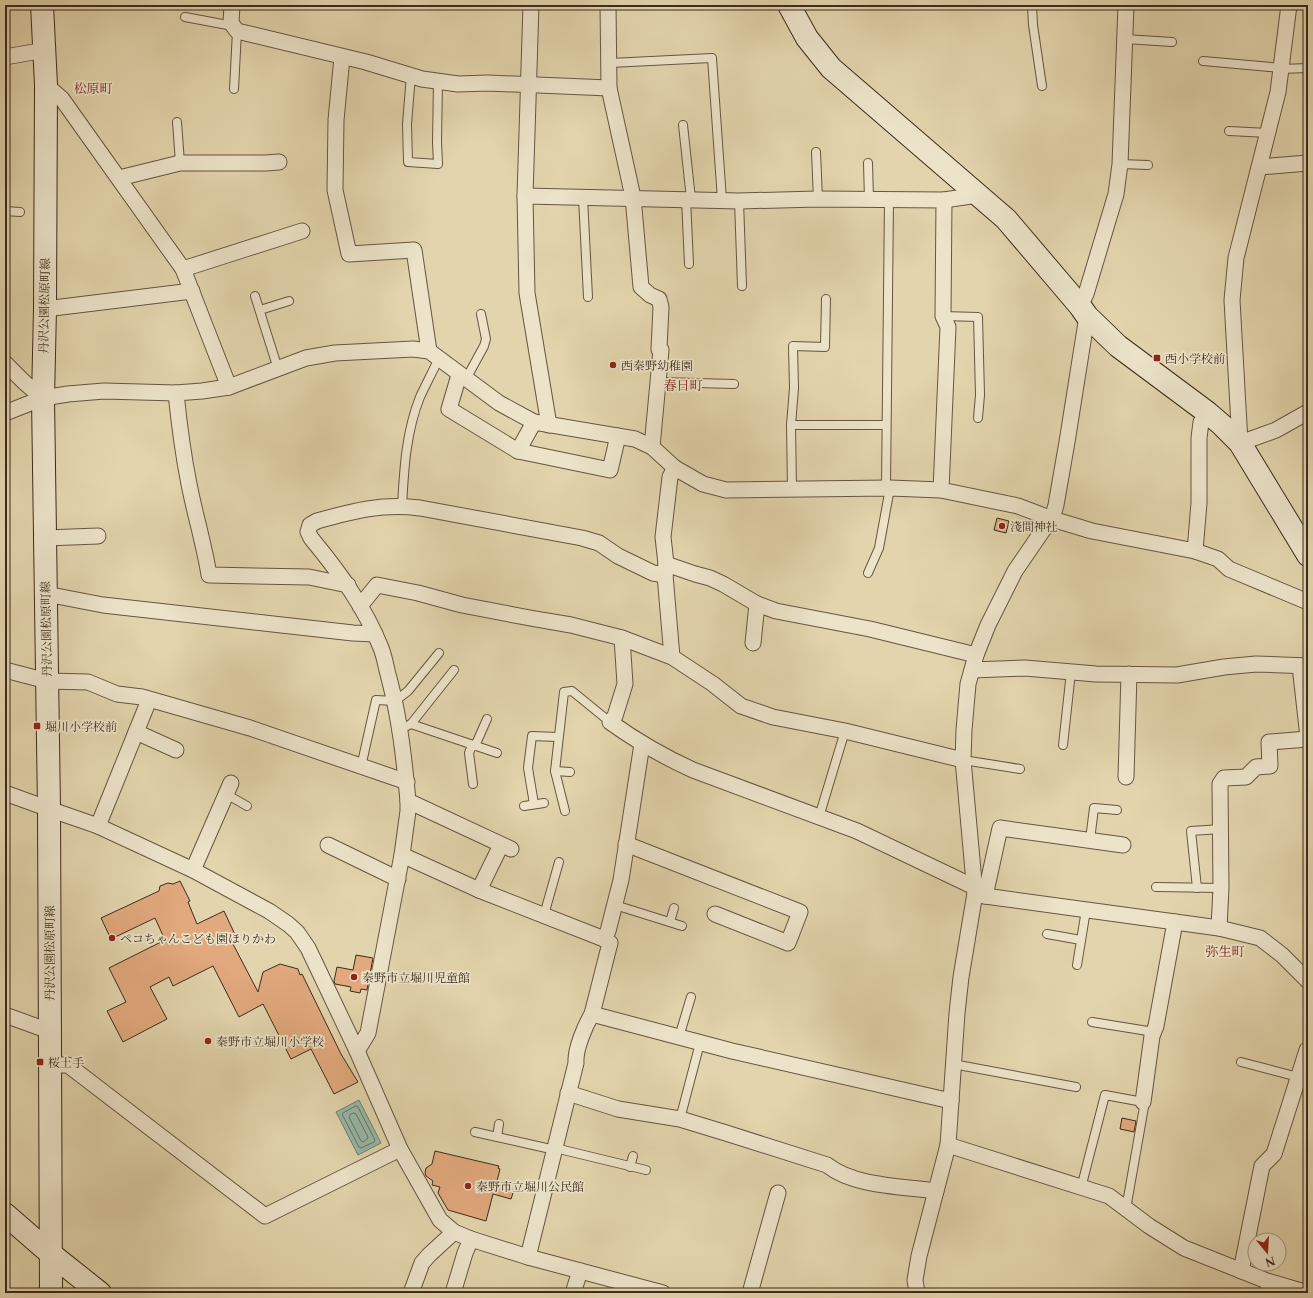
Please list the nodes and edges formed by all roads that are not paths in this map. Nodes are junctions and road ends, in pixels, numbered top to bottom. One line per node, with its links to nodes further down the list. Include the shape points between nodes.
1 (42, 5): 13 (main road, 丹沢公園松原町線)
2 (232, 5): 10 (street, via 231,23)
3 (531, 5): 23 (street)
4 (608, 5): 17 (street)
5 (790, 5): 40 (main road, via 807,38 831,68)
6 (1032, 5): 24 (lane)
7 (1126, 5): 11 (street)
8 (1289, 5): 18 (street)
9 (185, 17): 10 (lane)
10 (235, 28): 15 (street); 26 (lane)
11 (1125, 39): 12 (lane); 35 (street)
12 (1172, 42)
13 (44, 50): 14 (street); 22 (main road, 丹沢公園松原町線)
14 (5, 57)
15 (342, 57): 20 (street); 67 (street, via 336,120 335,190 349,254 414,250)
16 (1203, 61): 18 (lane)
17 (610, 63): 25 (street); 47 (lane, via 712,58)
18 (1281, 68): 19 (lane); 30 (street)
19 (1308, 68)
20 (411, 75): 21 (street); 21 (lane, via 407,124 408,162 438,164)
21 (438, 81): 23 (street, via 458,84)
22 (46, 85): 39 (street, via 62,99); 62 (main road, 丹沢公園松原町線)
23 (529, 85): 25 (street); 41 (street)
24 (1042, 86)
25 (609, 88): 43 (street)
26 (234, 89)
27 (177, 122): 32 (lane)
28 (683, 125): 44 (lane)
29 (1229, 131): 30 (lane)
30 (1268, 133): 38 (street)
31 (816, 152): 48 (lane)
32 (180, 162): 37 (street); 39 (street)
33 (868, 162): 45 (lane)
34 (1308, 163): 38 (street)
35 (1120, 164): 36 (lane); 64 (street, via 1116,194)
36 (1148, 165)
37 (271, 167)
38 (1259, 167): 85 (street, via 1236,258 1232,300)
39 (119, 178): 55 (street)
40 (978, 194): 49 (street); 64 (main road, via 1006,219)
41 (525, 196): 42 (street); 81 (street, via 527,293)
42 (583, 197): 43 (street); 59 (lane)
43 (633, 197): 44 (street); 71 (street, via 641,287 659,300 661,307)
44 (688, 199): 47 (street); 54 (lane)
45 (869, 199): 46 (street); 48 (street)
46 (889, 199): 49 (street); 83 (lane)
47 (722, 200): 50 (street)
48 (818, 200): 50 (street)
49 (944, 200): 66 (street)
50 (739, 201): 56 (lane)
51 (5, 211): 52 (lane)
52 (20, 212)
53 (302, 231): 55 (street)
54 (689, 264)
55 (183, 269): 57 (street)
56 (742, 286)
57 (192, 291): 62 (street); 73 (street)
58 (255, 296): 63 (lane)
59 (588, 297)
60 (826, 298): 82 (lane, via 824,347 793,346 794,388)
61 (289, 301): 63 (lane)
62 (45, 309): 75 (main road, 丹沢公園松原町線)
63 (260, 310): 69 (lane)
64 (1083, 311): 78 (main road, via 1118,346); 93 (street, via 1067,442)
65 (482, 314): 70 (lane, via 486,339 484,346)
66 (943, 316): 79 (lane, via 978,317); 91 (street, via 948,327)
67 (434, 355): 69 (street, via 413,349 335,353 306,358); 70 (street); 92 (lane, via 408,437)
68 (5, 363): 75 (street)
69 (278, 369): 73 (street)
70 (463, 377): 80 (street, via 499,403); 87 (street, via 448,409)
71 (659, 382): 72 (lane); 86 (street)
72 (734, 384)
73 (229, 387): 74 (street)
74 (176, 392): 75 (street, via 104,391); 100 (street, via 181,442 210,575 309,577)
75 (42, 398): 77 (street); 95 (main road, 丹沢公園松原町線)
76 (1308, 412): 85 (street, via 1276,430)
77 (5, 413)
78 (1208, 413): 85 (main road); 96 (street, via 1201,422 1199,438 1199,504)
79 (978, 418)
80 (534, 422): 81 (street); 87 (street)
81 (549, 425): 84 (street)
82 (791, 425): 83 (lane); 90 (lane)
83 (886, 425): 89 (lane)
84 (618, 436): 86 (street); 87 (street, via 610,470)
85 (1240, 443): 97 (main road)
86 (652, 446): 88 (street)
87 (518, 451)
88 (675, 468): 90 (street, via 703,484 726,490); 98 (street, via 670,477 663,537)
89 (888, 488): 90 (street); 91 (street); 99 (lane, via 879,548)
90 (792, 489)
91 (941, 490): 93 (street, via 1018,506)
92 (402, 506): 98 (street, via 582,538 599,543 618,556 653,573); 100 (street, via 367,508 310,525 308,532 311,538)
93 (1052, 519): 96 (street, via 1092,531); 109 (street, via 1015,571)
94 (98, 536): 95 (street)
95 (45, 538): 101 (main road, 丹沢公園松原町線)
96 (1195, 551): 102 (street, via 1218,559 1229,569)
97 (1308, 554)
98 (666, 569): 103 (street, via 710,578); 110 (street)
99 (868, 573)
100 (348, 585): 104 (street)
101 (46, 594): 105 (street, via 103,605); 117 (main road, 丹沢公園松原町線)
102 (1308, 602)
103 (757, 604): 107 (street); 109 (street, via 776,612 870,629)
104 (360, 606): 105 (street); 106 (street, via 376,585)
105 (375, 634): 119 (street, via 382,650)
106 (622, 638): 110 (street); 121 (street, via 625,684 615,716)
107 (753, 643)
108 (439, 653): 119 (lane, via 408,691)
109 (976, 655): 114 (street)
110 (672, 657): 123 (street, via 741,706 773,717)
111 (1304, 666): 116 (street, via 1256,664 1177,675); 126 (street)
112 (5, 670): 117 (street)
113 (454, 670): 122 (lane)
114 (972, 670): 115 (street, via 1025,668); 132 (street, via 964,722)
115 (1071, 672): 116 (street); 129 (lane)
116 (1129, 674): 137 (street)
117 (47, 681): 118 (street, via 88,682 117,694); 147 (main road, 丹沢公園松原町線)
118 (149, 700): 124 (street); 133 (street, via 250,728)
119 (395, 701): 122 (street); 133 (lane, via 376,700)
120 (487, 719): 128 (lane)
121 (610, 722): 125 (lane, via 572,691 564,692); 127 (street)
122 (406, 726): 128 (lane); 138 (street)
123 (845, 731): 132 (street); 150 (lane)
124 (136, 732): 130 (street); 151 (street)
125 (558, 737): 135 (lane); 144 (lane, via 532,736 528,768)
126 (1308, 738): 152 (street, via 1269,742 1270,766 1256,767 1246,777 1224,778 1220,784)
127 (642, 744): 150 (street, via 693,770); 154 (street)
128 (473, 745): 131 (lane); 139 (lane, via 468,753)
129 (1064, 745)
130 (176, 750)
131 (497, 753)
132 (963, 760): 134 (lane); 165 (street)
133 (361, 767): 138 (street)
134 (1020, 769)
135 (555, 771): 136 (lane); 149 (lane)
136 (570, 772)
137 (1126, 777)
138 (407, 782): 142 (street)
139 (473, 784)
140 (229, 788): 145 (lane); 159 (street)
141 (5, 792): 147 (street)
142 (408, 801): 157 (street); 164 (street, via 506,847)
143 (544, 803): 144 (lane)
144 (534, 804): 146 (lane)
145 (247, 806)
146 (524, 806)
147 (49, 809): 151 (street); 184 (main road, 丹沢公園松原町線)
148 (1117, 810): 153 (lane, via 1094,808)
149 (565, 811)
150 (819, 816): 165 (street, via 857,831)
151 (98, 826): 159 (street)
152 (1221, 829): 162 (lane, via 1191,830); 163 (street)
153 (1090, 840): 156 (street); 165 (street, via 1000,828)
154 (626, 844): 166 (street); 169 (street, via 800,912 788,943)
155 (328, 845): 160 (street)
156 (1123, 845)
157 (402, 855): 160 (street); 164 (street)
158 (560, 862): 170 (lane)
159 (193, 870): 189 (street, via 269,911 296,932 308,948)
160 (398, 879): 189 (street, via 368,1033)
161 (1156, 887): 162 (lane)
162 (1197, 888): 163 (lane)
163 (1221, 888): 174 (street)
164 (479, 890): 170 (street)
165 (978, 891): 168 (street); 191 (street, via 961,977 956,1014)
166 (616, 905): 171 (lane); 176 (street)
167 (674, 908): 171 (lane)
168 (1086, 910): 172 (street); 177 (lane)
169 (715, 914)
170 (544, 915): 176 (street)
171 (670, 922): 173 (lane)
172 (1175, 922): 174 (street); 185 (street)
173 (682, 926)
174 (1219, 928): 179 (street, via 1260,938 1282,955)
175 (1047, 934): 177 (lane)
176 (604, 939): 181 (street, via 610,943)
177 (1081, 940): 178 (lane)
178 (1077, 965)
179 (1308, 981)
180 (691, 997): 186 (lane)
181 (592, 1014): 186 (street); 195 (street, via 576,1057)
182 (5, 1015): 184 (street)
183 (1092, 1022): 185 (lane)
184 (49, 1031): 192 (main road, 丹沢公園松原町線)
185 (1154, 1032): 197 (street)
186 (679, 1038): 187 (street)
187 (700, 1043): 196 (street); 198 (lane)
188 (1307, 1050): 193 (street)
189 (357, 1051): 204 (street)
190 (1241, 1062): 193 (lane)
191 (954, 1064): 194 (lane); 196 (street)
192 (50, 1065): 204 (street, via 68,1065 265,1216); 215 (main road, 丹沢公園松原町線)
193 (1298, 1077): 218 (street, via 1274,1154 1262,1166)
194 (1076, 1087)
195 (568, 1093): 198 (street, via 618,1109); 203 (street)
196 (951, 1101): 202 (street)
197 (1143, 1102): 208 (lane, via 1105,1095); 211 (lane)
198 (680, 1119): 209 (street, via 827,1165 850,1178)
199 (499, 1124): 201 (lane)
200 (474, 1132): 201 (lane)
201 (497, 1137): 203 (lane)
202 (948, 1145): 208 (street); 209 (street)
203 (555, 1149): 206 (lane); 216 (street)
204 (400, 1150): 213 (street, via 440,1220)
205 (633, 1156): 206 (lane)
206 (630, 1167): 207 (lane)
207 (646, 1170)
208 (1081, 1188): 211 (street, via 1109,1196)
209 (936, 1191): 227 (street, via 918,1256 915,1280)
210 (778, 1193): 226 (street)
211 (1126, 1209): 218 (street, via 1184,1248)
212 (5, 1214): 215 (main road)
213 (454, 1232): 214 (street); 222 (street, via 422,1263)
214 (471, 1239): 216 (street); 223 (street)
215 (51, 1254): 220 (main road, 丹沢公園松原町線); 221 (main road)
216 (528, 1257): 217 (street)
217 (580, 1270): 224 (street); 225 (street)
218 (1241, 1271): 219 (street)
219 (1265, 1287): 228 (street)
220 (51, 1293)
221 (100, 1293)
222 (411, 1293)
223 (453, 1293)
224 (573, 1293)
225 (664, 1293)
226 (750, 1293)
227 (917, 1293)
228 (1308, 1293)

